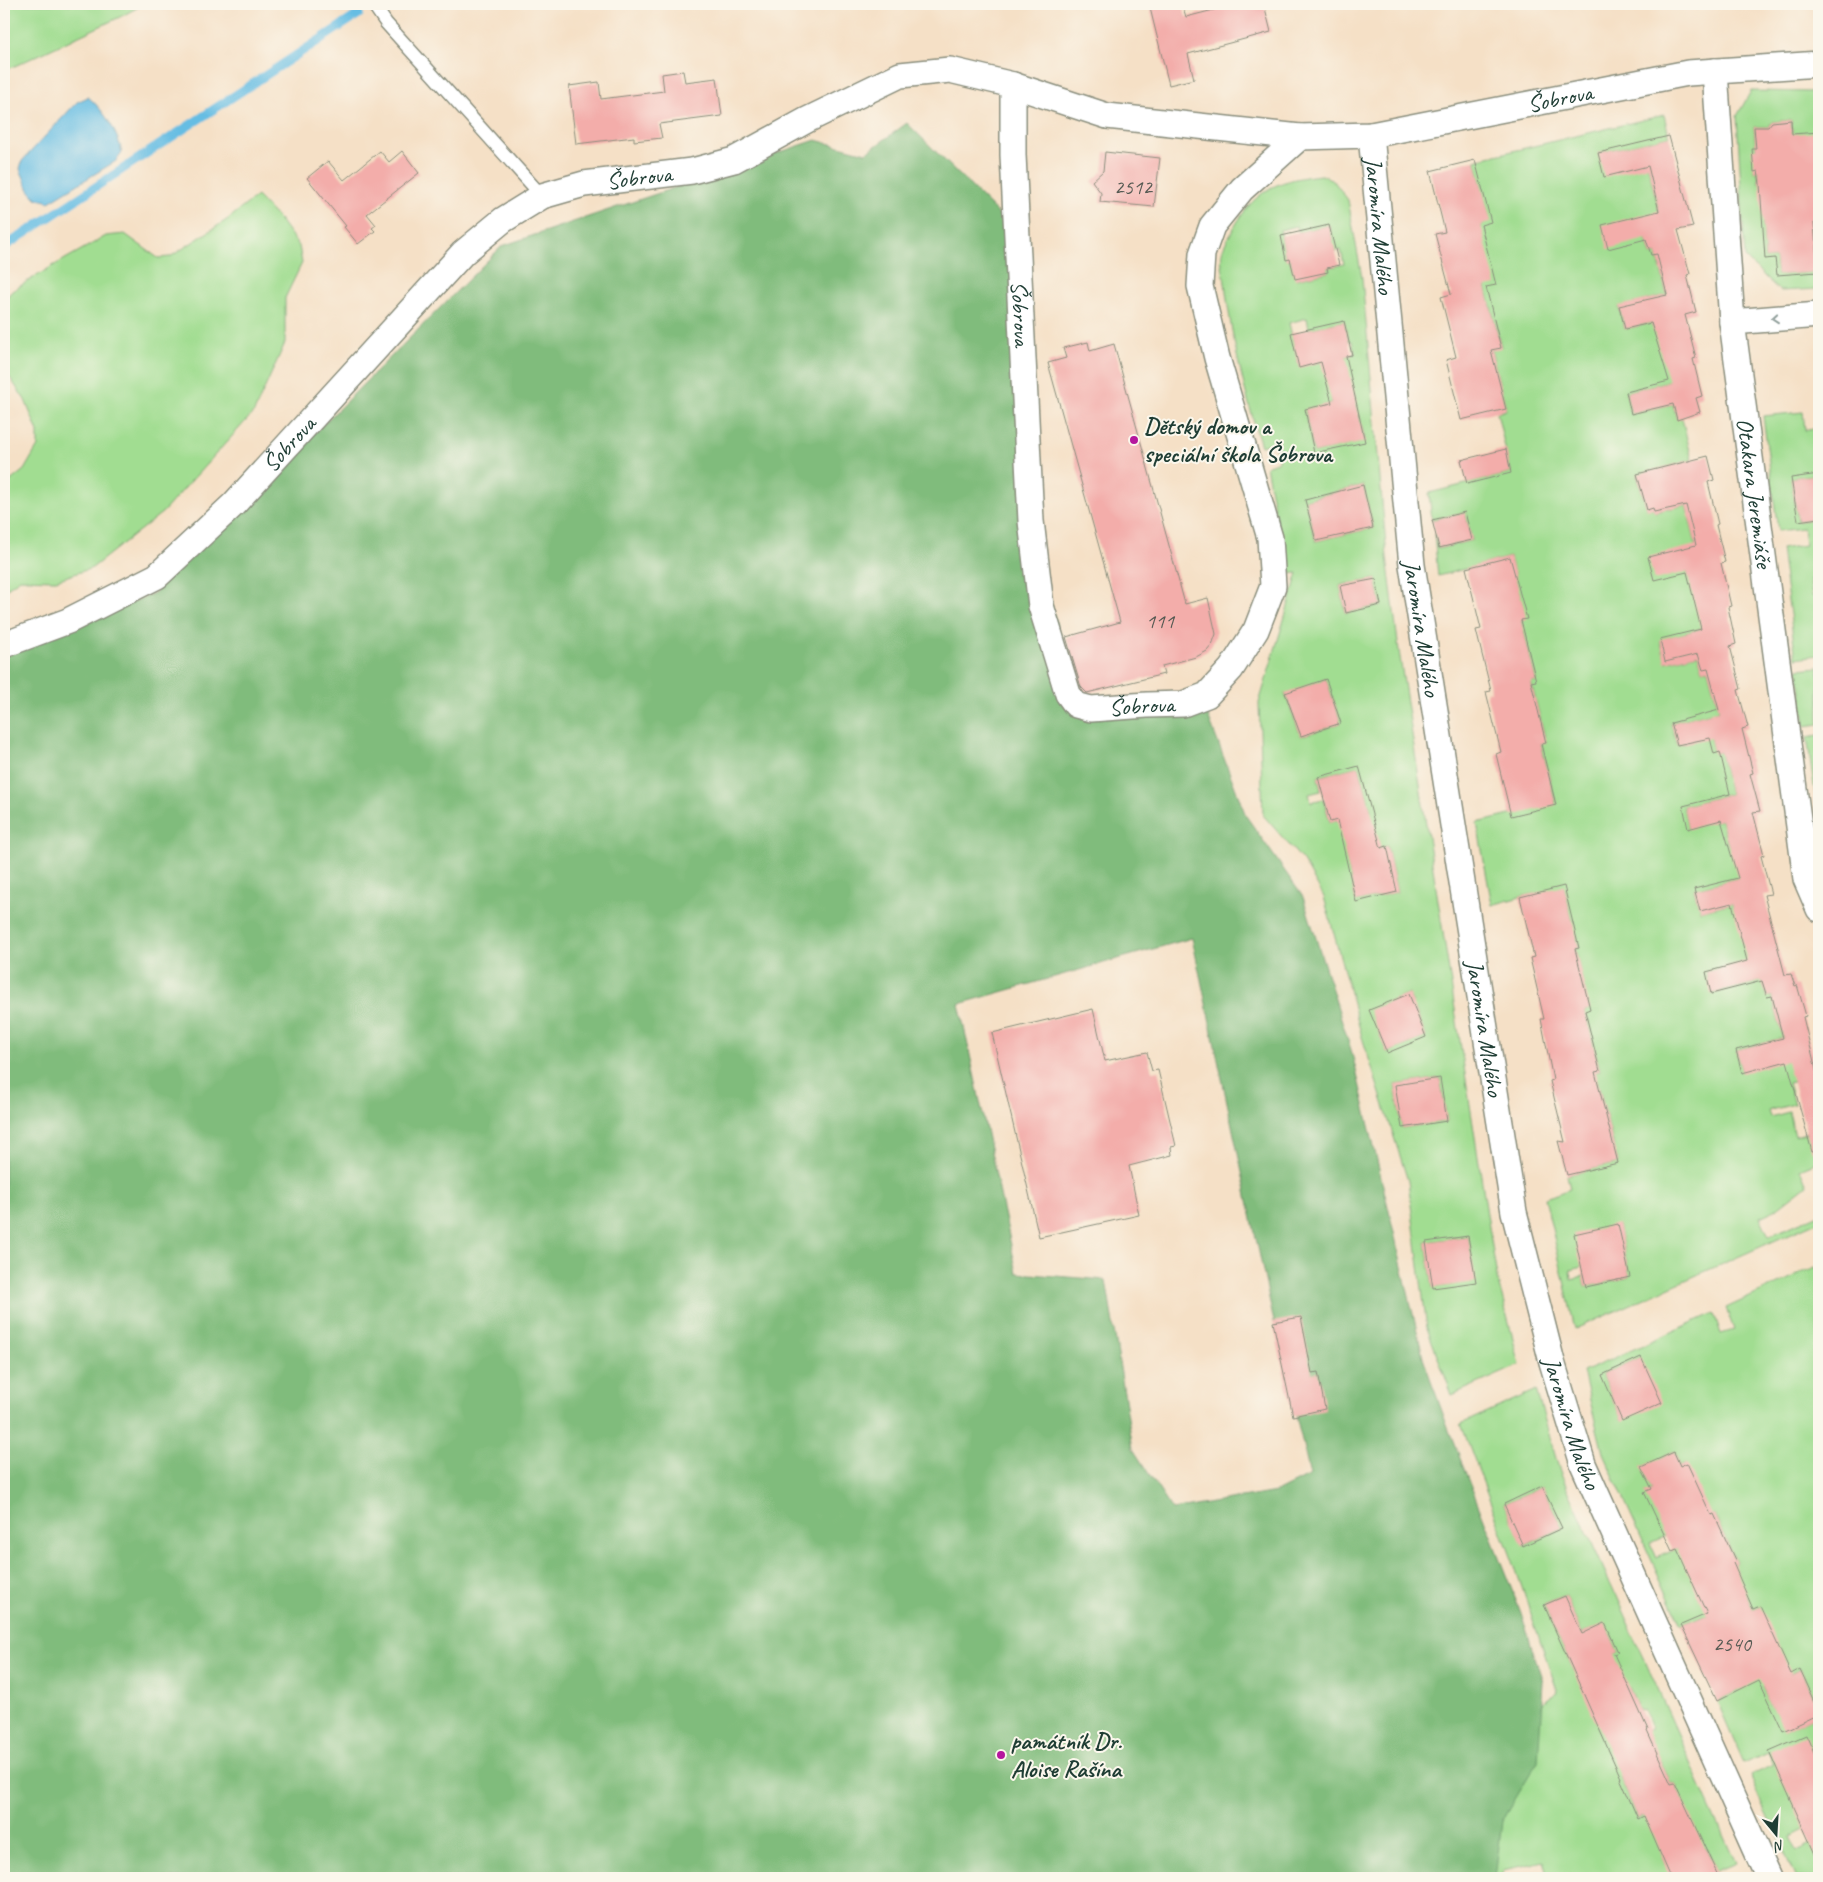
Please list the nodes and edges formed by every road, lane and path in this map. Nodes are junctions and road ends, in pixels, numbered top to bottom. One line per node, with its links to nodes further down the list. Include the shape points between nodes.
1 (373, 4): 7 (lane, via 386,23)
2 (1819, 64): 3 (street, Šobrova)
3 (1715, 71): 5 (street, Šobrova, via 1679,75); 9 (street, Otakara Jeremiáše)
4 (1013, 85): 6 (street, Šobrova, via 1107,116); 6 (street, Šobrova, via 1013,155 1031,521 1041,606 1068,694 1076,705 1091,709 1183,704 1207,695 1231,669 1256,630 1273,586 1270,538 1217,358 1200,286 1202,254 1212,226 1242,189); 7 (street, Šobrova, via 950,70 900,75 734,160 692,171 584,184)
5 (1371, 135): 6 (street, Šobrova); 12 (street, Jaromíra Malého, via 1412,564 1514,1212 1552,1362 1583,1464)
6 (1300, 136)
7 (542, 196): 10 (street, Šobrova, via 503,220 463,253 234,504 157,576 68,621)
8 (1819, 314): 9 (street, one-way to 9)
9 (1732, 322): 11 (street, Otakara Jeremiáše, via 1806,879)
10 (4, 645)
11 (1819, 909)
12 (1769, 1878)

